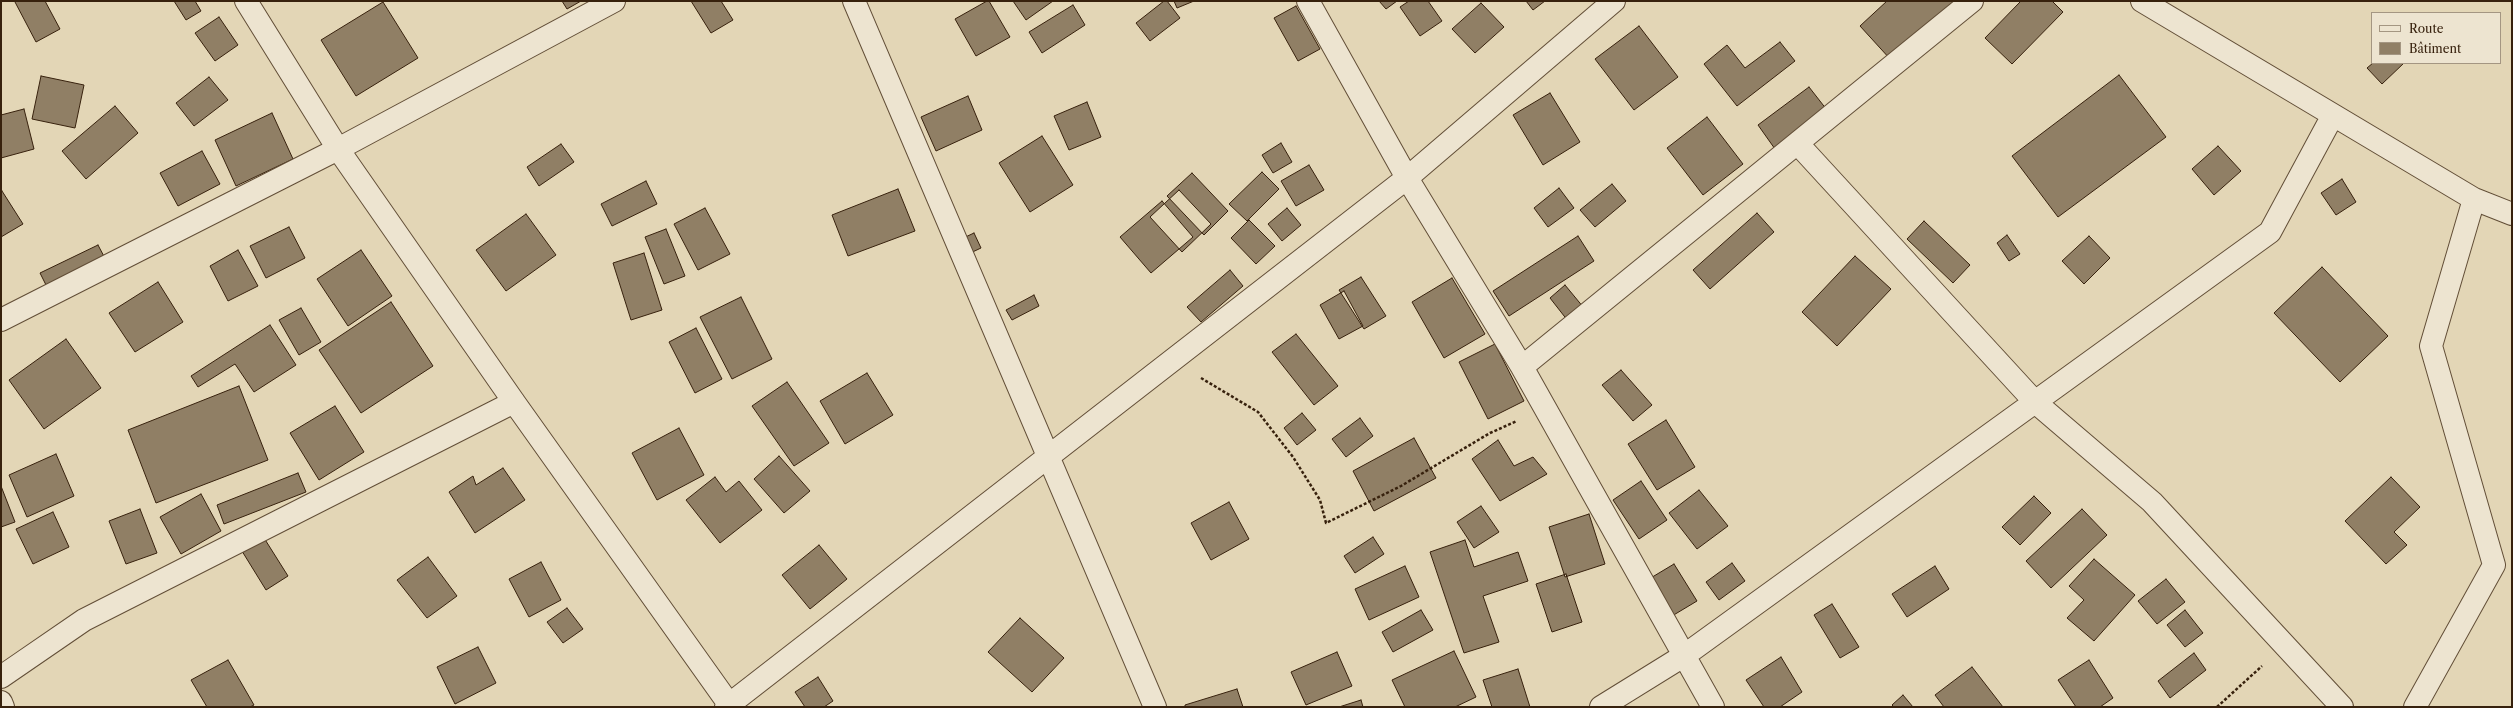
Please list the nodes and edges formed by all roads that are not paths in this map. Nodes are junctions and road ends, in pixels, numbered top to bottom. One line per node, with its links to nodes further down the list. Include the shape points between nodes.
1 (246, 1): 10 (street)
2 (614, 1): 10 (street)
3 (854, 1): 18 (street)
4 (1308, 1): 11 (street)
5 (1614, 1): 11 (street)
6 (1972, 1): 9 (street)
7 (2142, 1): 8 (street)
8 (2333, 115): 12 (street); 17 (street, via 2270,232)
9 (1798, 144): 15 (street); 17 (street)
10 (338, 149): 14 (street); 16 (street)
11 (1407, 178): 15 (street); 18 (street)
12 (2474, 199): 13 (street); 28 (street, via 2431,346 2494,565)
13 (2512, 214)
14 (1, 320)
15 (1522, 368): 19 (street)
16 (514, 402): 20 (street, via 84,620); 22 (street)
17 (2035, 402): 19 (street); 27 (street, via 2152,502)
18 (1049, 456): 22 (street); 24 (street)
19 (1685, 655): 25 (street); 26 (street)
20 (1, 677)
21 (1, 702): 23 (street)
22 (728, 706)
23 (3, 707)
24 (1155, 707)
25 (1601, 707)
26 (1713, 707)
27 (2342, 707)
28 (2415, 707)

